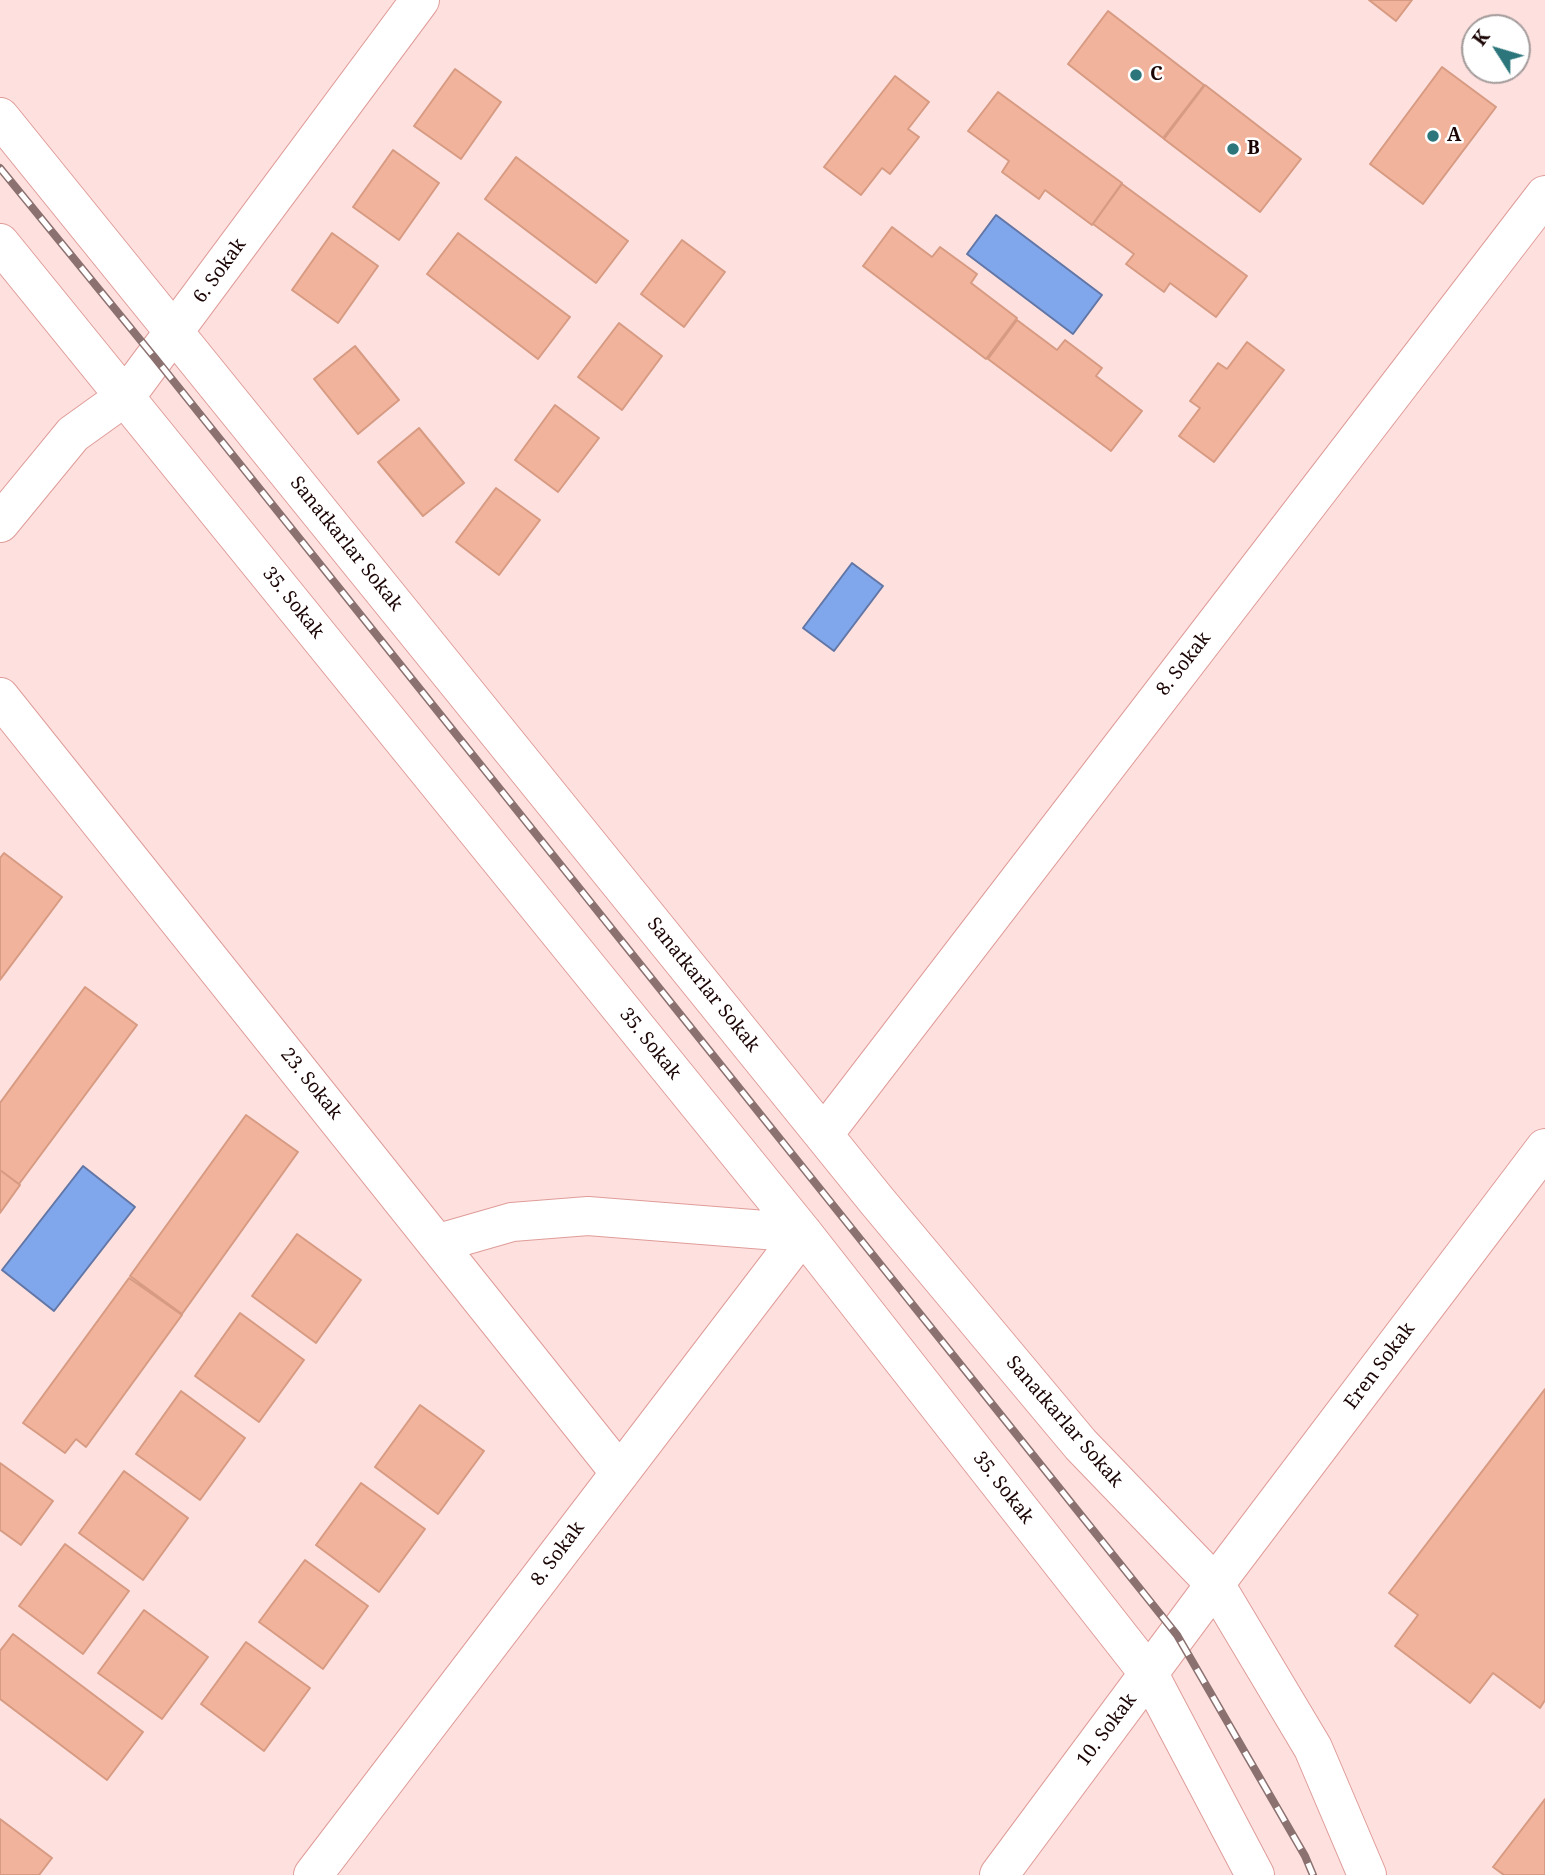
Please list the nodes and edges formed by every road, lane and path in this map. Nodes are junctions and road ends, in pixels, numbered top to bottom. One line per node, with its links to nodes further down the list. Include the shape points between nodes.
1 (420, 0): 5 (street, 6. Sokak)
2 (0, 117): 5 (street, Sanatkarlar Sokak)
3 (1545, 195): 9 (street, 8. Sokak)
4 (0, 243): 6 (street, 35. Sokak)
5 (175, 332): 6 (street, 6. Sokak); 9 (street, Sanatkarlar Sokak)
6 (126, 396): 7 (street, 6. Sokak, via 73,434); 11 (street, 35. Sokak)
7 (0, 523)
8 (0, 697): 12 (street, 23. Sokak)
9 (824, 1134): 14 (street, Sanatkarlar Sokak, via 1081,1445)
10 (1545, 1148): 14 (street, Eren Sokak)
11 (803, 1233): 12 (street, via 588,1216 512,1222); 13 (street, 8. Sokak); 15 (street, 35. Sokak)
12 (439, 1243): 13 (street, 23. Sokak)
13 (620, 1473): 16 (street, 8. Sokak)
14 (1215, 1584): 15 (street, 10. Sokak); 19 (street, Sanatkarlar Sokak, via 1313,1748)
15 (1149, 1674): 17 (street, 10. Sokak); 18 (street, 35. Sokak)
16 (313, 1875)
17 (999, 1875)
18 (1255, 1875)
19 (1367, 1875)

